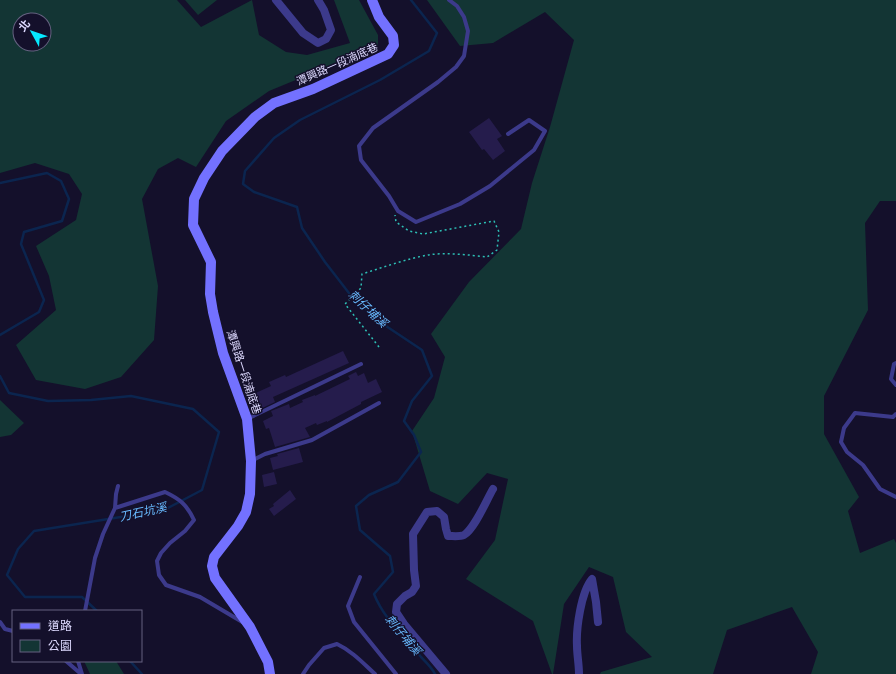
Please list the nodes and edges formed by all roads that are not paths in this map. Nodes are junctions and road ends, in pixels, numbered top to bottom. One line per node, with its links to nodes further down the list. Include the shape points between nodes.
1 (276, 0): 2 (street, via 303,33 318,43 326,39 331,30)
2 (318, 0)
3 (372, 0): 11 (street, 潭興路一段湳底巷, via 379,17 393,36 394,45 388,54 314,89 274,103 255,117 222,151 194,199 193,224 211,262 210,294 223,353)
4 (449, 0): 5 (lane, via 457,6 464,17 468,31 464,56 456,67 438,82 373,128 359,146 361,160 398,211 416,222 460,204 490,186 534,150 545,131 529,120)
5 (508, 134)
6 (896, 363): 8 (lane, via 891,379)
7 (361, 364): 11 (lane)
8 (896, 386)
9 (379, 403): 12 (lane, via 312,440)
10 (896, 414): 15 (lane, via 892,417 855,413 844,428 841,442 847,452 863,465 880,489)
11 (247, 419): 12 (street, 潭興路一段湳底巷)
12 (250, 461): 21 (street, 潭興路一段湳底巷, via 250,494 246,512 214,557 212,566 215,578)
13 (118, 486): 16 (lane)
14 (493, 489): 30 (street, via 473,525 465,534 448,536 444,517 437,511 427,512 413,534 416,586 398,604 396,612)
15 (896, 497)
16 (115, 508): 18 (lane, via 95,558); 21 (lane, via 165,492 177,498 189,510 194,520 161,553 157,561 159,575 166,585 200,597)
17 (360, 577): 29 (lane, via 348,606 354,622)
18 (85, 610)
19 (0, 622): 22 (lane, via 5,629)
20 (598, 622): 31 (street, via 592,579 587,586 577,626)
21 (250, 627): 26 (street, 潭興路一段湳底巷, via 268,662)
22 (12, 631)
23 (67, 662): 25 (lane)
24 (78, 662): 25 (lane)
25 (81, 674)
26 (270, 674)
27 (303, 674): 28 (lane, via 324,648 337,644)
28 (375, 674)
29 (396, 674)
30 (446, 674)
31 (579, 674)

